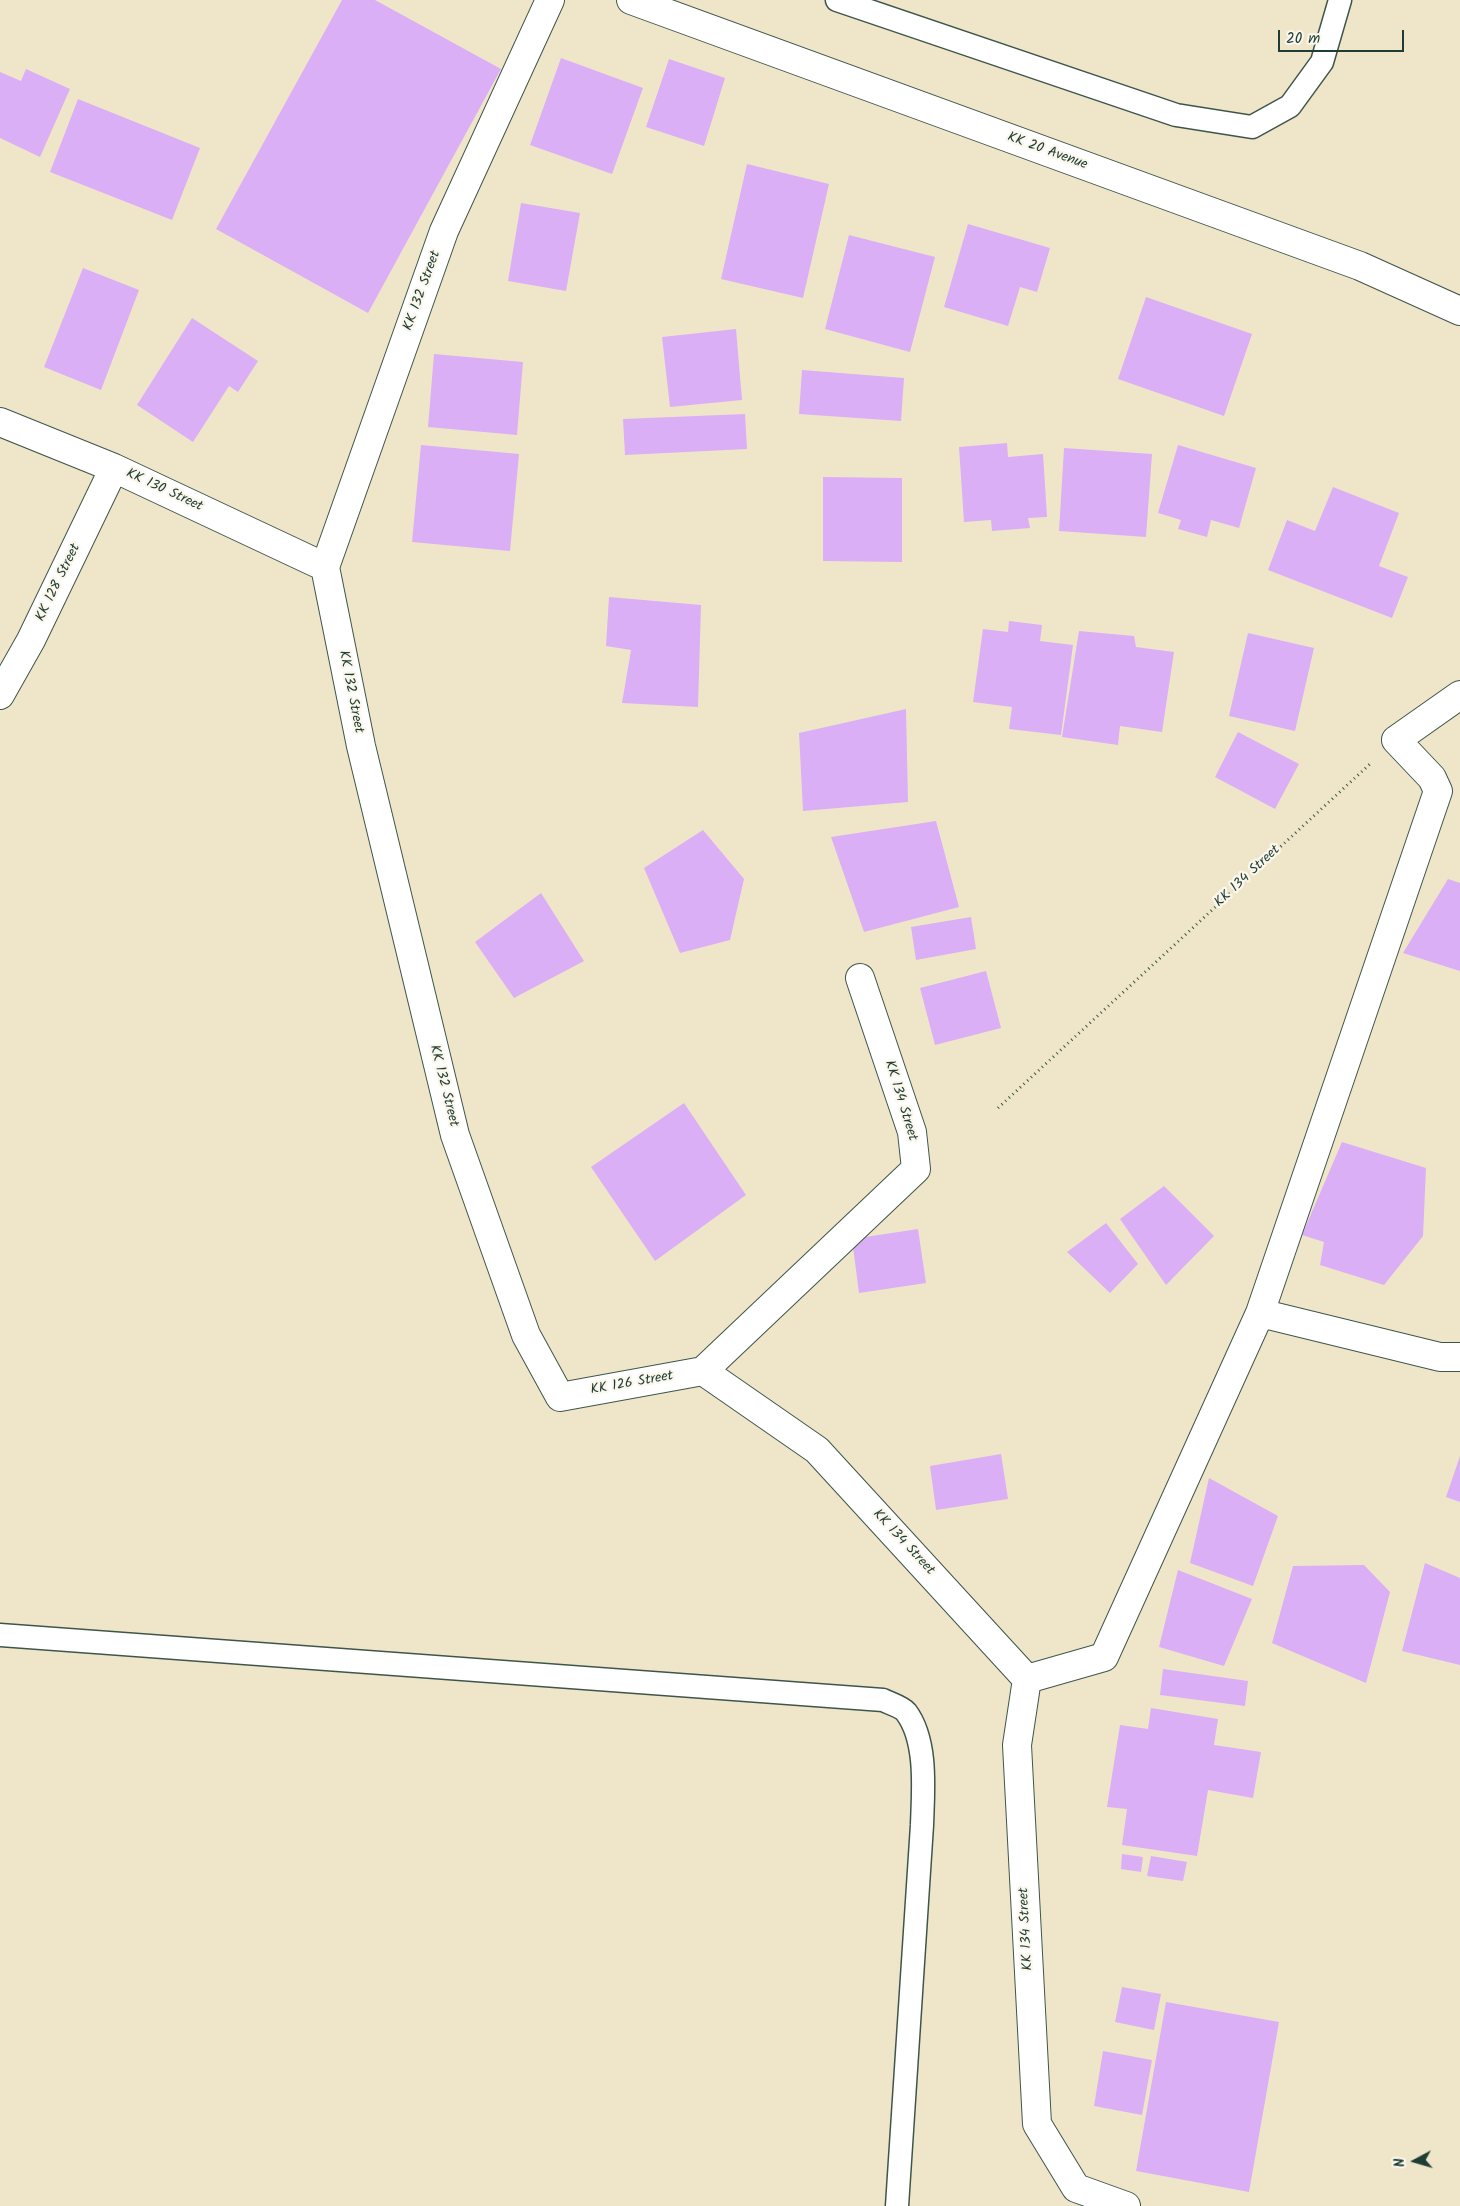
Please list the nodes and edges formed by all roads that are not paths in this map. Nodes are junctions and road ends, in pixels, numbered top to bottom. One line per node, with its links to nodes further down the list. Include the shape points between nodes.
1 (550, 0): 8 (street, KK 132 Street, via 444,231)
2 (631, 0): 5 (street, KK 20 Avenue, via 1360,266)
3 (837, 0): 4 (lane, via 1176,115 1252,127 1290,106 1322,62)
4 (1340, 0)
5 (1460, 311)
6 (0, 422): 7 (street, KK 130 Street)
7 (114, 468): 8 (street, KK 130 Street); 9 (street, KK 128 Street, via 31,640)
8 (325, 567): 15 (street, KK 132 Street, via 361,746 455,1135 526,1335)
9 (0, 695)
10 (1460, 695): 12 (street, via 1396,740 1432,778 1438,791)
11 (860, 978): 14 (street, KK 134 Street, via 912,1132 916,1169)
12 (1260, 1313): 13 (street, via 1440,1357); 17 (street, via 1104,1656)
13 (1460, 1357)
14 (703, 1371): 15 (street, KK 126 Street); 17 (street, KK 134 Street, via 817,1450)
15 (560, 1397)
16 (0, 1635): 18 (lane, via 882,1700 906,1711 919,1740 924,1782)
17 (1027, 1679): 19 (street, KK 134 Street, via 1017,1745 1037,2124 1076,2188)
18 (897, 2206)
19 (1126, 2206)

